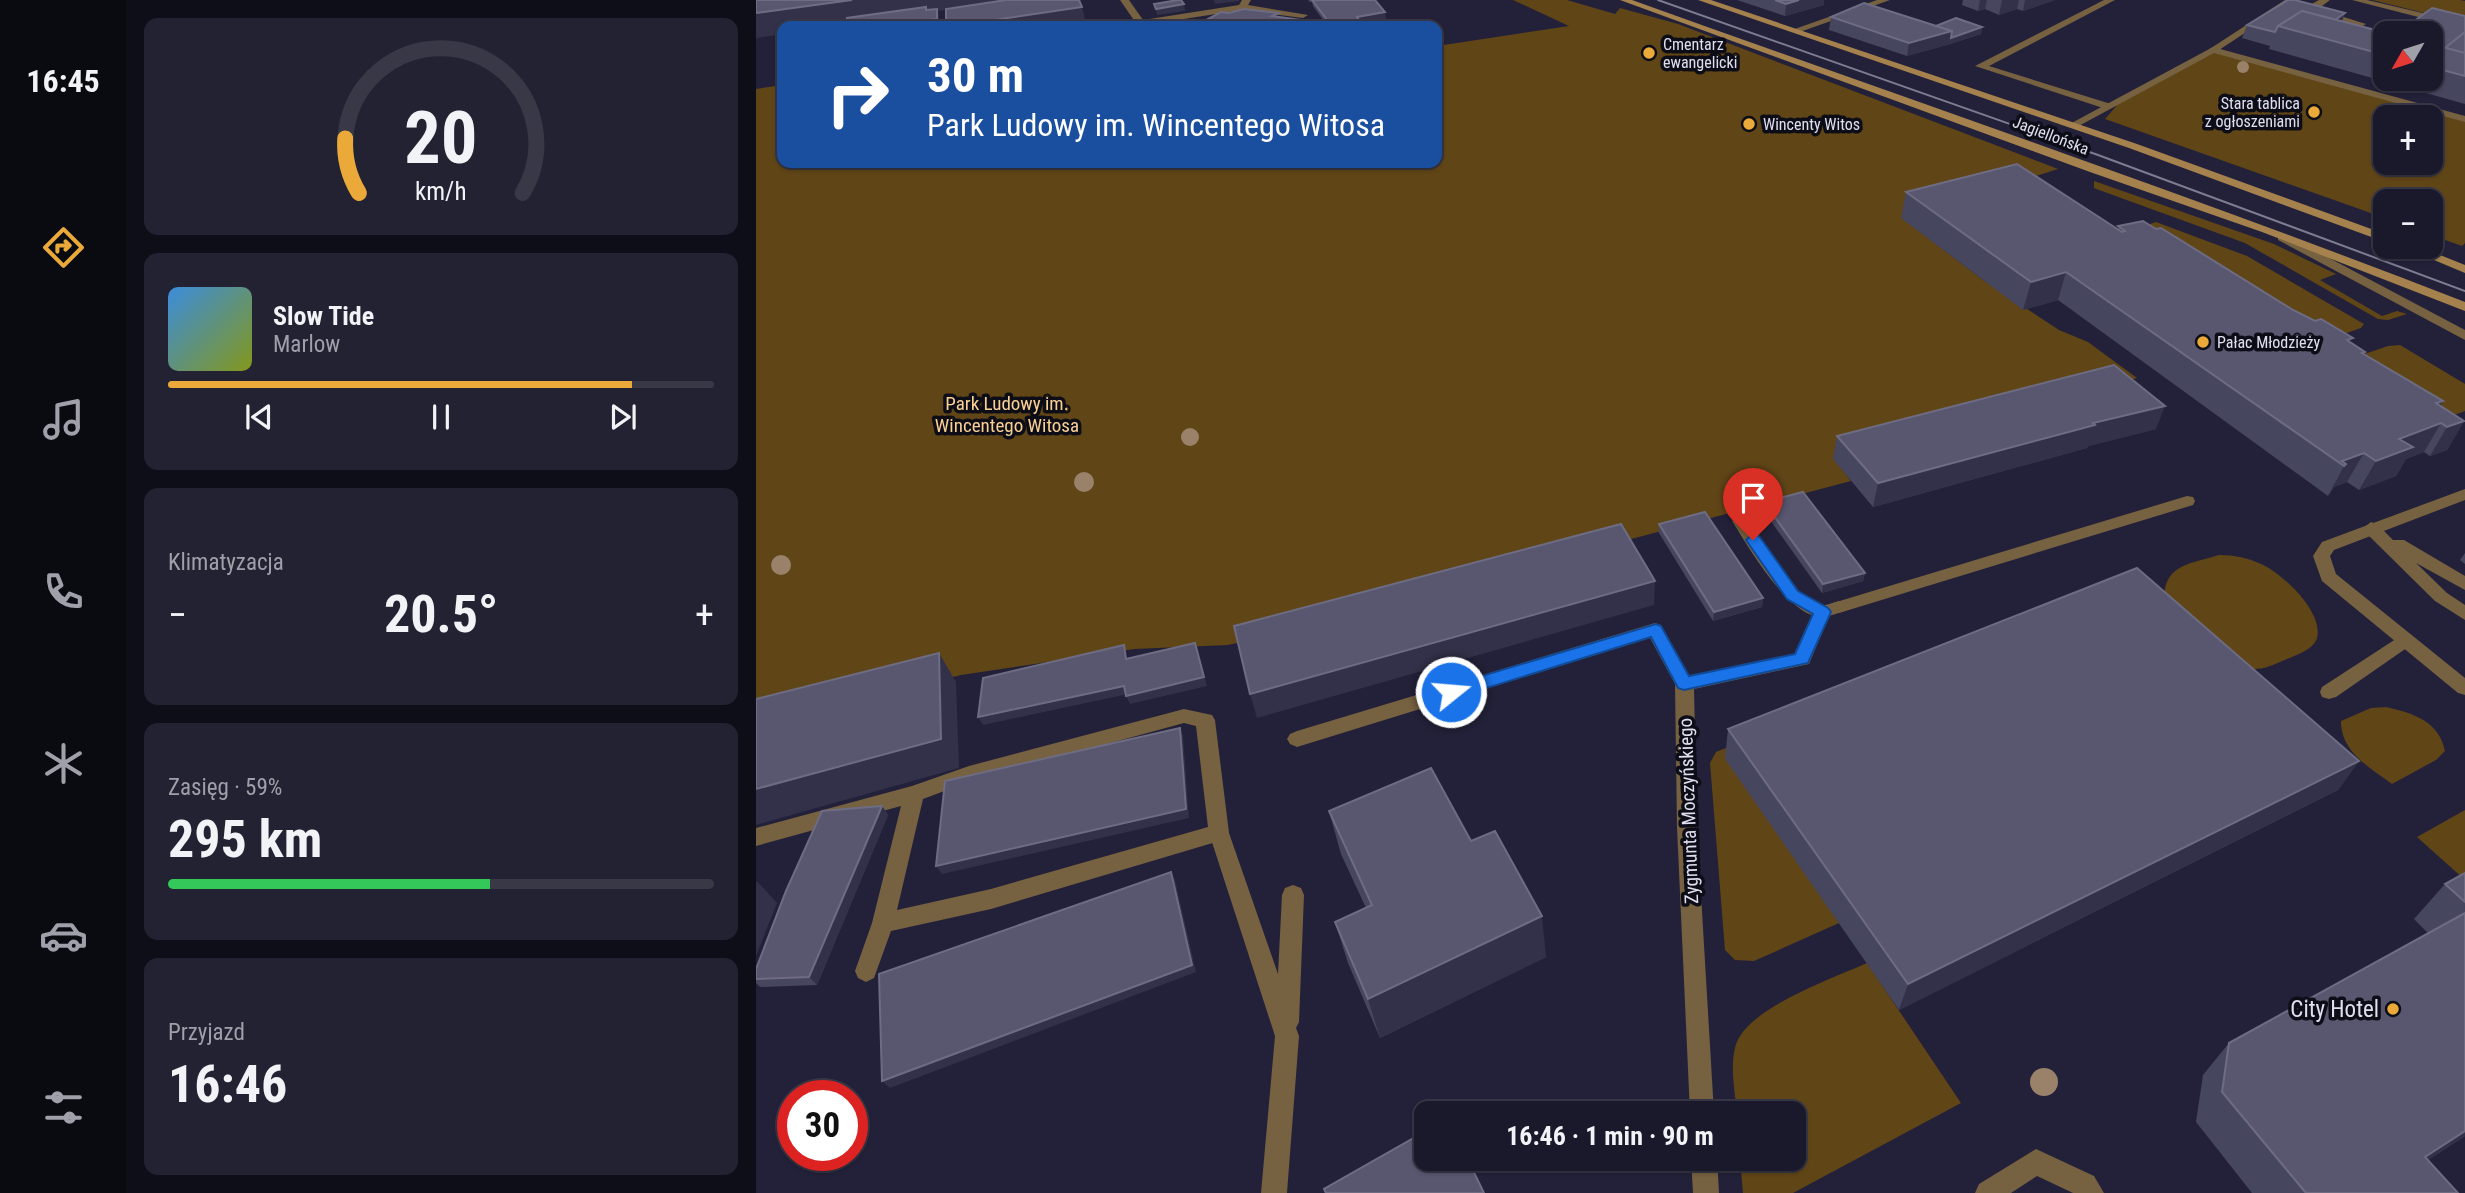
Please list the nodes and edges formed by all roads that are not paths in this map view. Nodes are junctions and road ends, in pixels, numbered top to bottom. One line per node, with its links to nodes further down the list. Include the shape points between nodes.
1 (1124, 0): 11 (street)
2 (1624, 0): 20 (main road, Jagiellońska)
3 (1702, 0): 15 (main road, Jagiellońska)
4 (1886, 0): 15 (street)
5 (2111, 0): 17 (street, via 1980,66)
6 (2291, 0): 16 (street)
7 (2326, 0): 13 (street, via 2311,8)
8 (2356, 0): 14 (street)
9 (1245, 4): 10 (street); 12 (street)
10 (1303, 15)
11 (1140, 21)
12 (1157, 21)
13 (2361, 23)
14 (2465, 26)
15 (1794, 32): 19 (main road, Jagiellońska)
16 (2213, 50): 17 (street); 18 (street)
17 (2107, 106): 19 (street)
18 (2465, 120)
19 (2071, 127): 21 (main road, Jagiellońska)
20 (2266, 229): 24 (main road, Jagiellońska); 25 (street)
21 (2373, 234)
22 (2440, 259): 23 (main road)
23 (2465, 269)
24 (2465, 307)
25 (2465, 335)
26 (2465, 494): 29 (street)
27 (2187, 501): 31 (street)
28 (1740, 521): 31 (street, via 1792,595)
29 (2371, 528): 30 (street); 32 (street, via 2441,597); 33 (street, via 2328,546 2321,556 2328,577)
30 (2465, 584)
31 (1831, 609): 34 (street, via 1802,659)
32 (2465, 614)
33 (2405, 640): 35 (street); 36 (street)
34 (1684, 684): 37 (street, via 1656,630); 45 (street, Zygmunta Moczyńskiego)
35 (2465, 688)
36 (2329, 692)
37 (1297, 738)
38 (914, 794): 39 (street, via 969,774 1184,716 1205,720); 40 (street); 42 (street)
39 (1219, 833): 42 (street, via 991,899); 44 (street)
40 (756, 837)
41 (1293, 895): 44 (street)
42 (883, 923): 43 (street)
43 (866, 971)
44 (1286, 1032): 47 (street)
45 (1701, 1101)
46 (1705, 1171): 48 (street)
47 (1274, 1193)
48 (1706, 1193)
49 (1988, 1193): 50 (street, via 2036,1162 2085,1185)
50 (2091, 1193)

